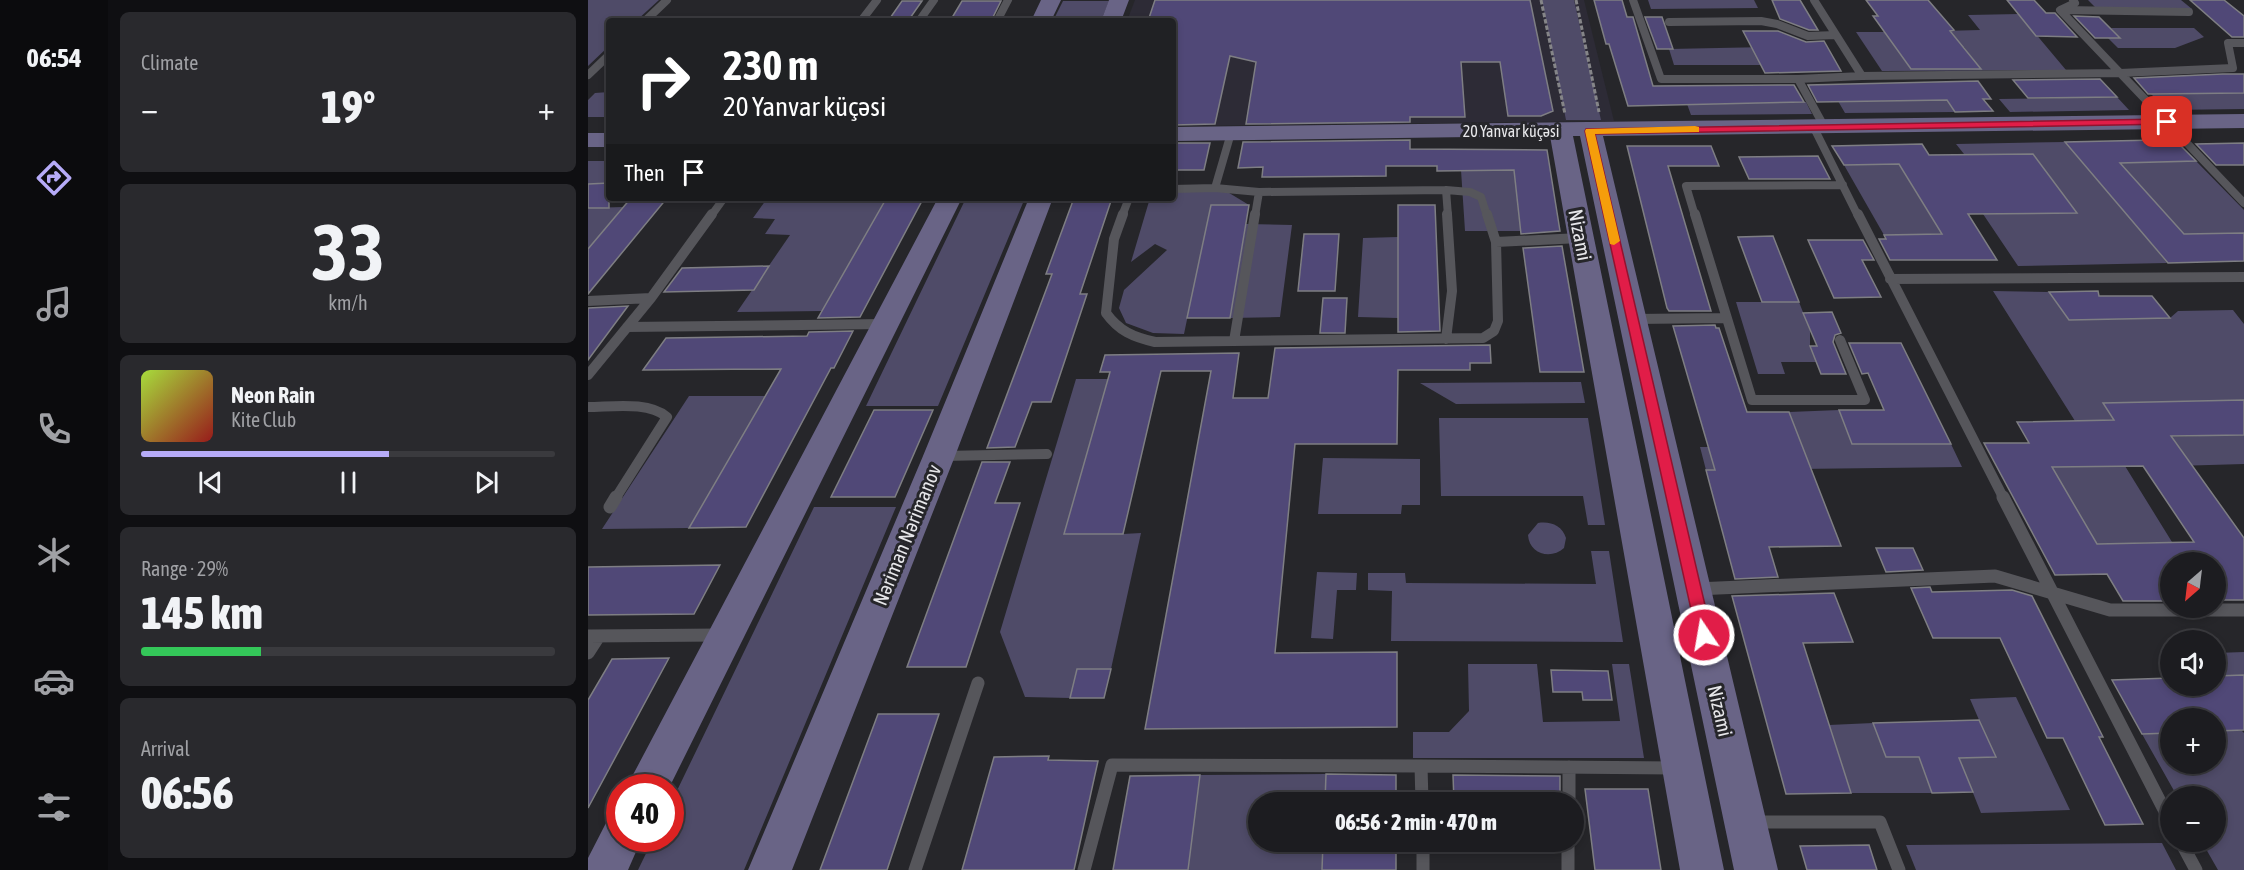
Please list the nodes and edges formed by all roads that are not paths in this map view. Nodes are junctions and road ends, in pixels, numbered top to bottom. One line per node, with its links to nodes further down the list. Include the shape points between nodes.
1 (667, 0): 12 (lane)
2 (877, 0): 13 (lane)
3 (934, 0): 14 (lane)
4 (1008, 0): 15 (lane)
5 (1051, 0): 16 (street)
6 (1119, 0): 17 (street)
7 (1633, 0): 25 (lane, via 1661,79)
8 (1814, 0): 19 (lane)
9 (2073, 0): 10 (lane, via 2075,3)
10 (2060, 10): 11 (lane); 22 (lane)
11 (2189, 12)
12 (648, 18)
13 (863, 18)
14 (921, 18)
15 (999, 18)
16 (1042, 18)
17 (1112, 18)
18 (1669, 22): 19 (lane, via 1761,21 1808,36)
19 (1836, 35): 24 (lane)
20 (2244, 43): 22 (lane, via 2228,43 2233,68)
21 (606, 58): 23 (lane)
22 (2120, 73): 24 (lane); 26 (lane)
23 (588, 75)
24 (1862, 76): 25 (lane)
25 (1798, 79): 28 (lane)
26 (2167, 122): 27 (street, 20 Yanvar küçəsi); 28 (street, 20 Yanvar küçəsi); 43 (lane)
27 (2244, 122)
28 (1820, 128): 29 (street, 20 Yanvar küçəsi); 34 (lane)
29 (1580, 131): 30 (street, 20 Yanvar küçəsi); 44 (street, Nizami); 51 (street, Nizami)
30 (1231, 133): 31 (street, 20 Yanvar küçəsi); 35 (lane)
31 (1176, 134)
32 (588, 140): 33 (street)
33 (606, 140)
34 (1843, 184): 47 (lane); 50 (lane, via 1686,186)
35 (1215, 188): 36 (lane); 38 (lane)
36 (1176, 189)
37 (1446, 189): 38 (lane); 45 (lane, via 1481,197); 54 (lane, via 1452,291)
38 (1259, 192): 56 (lane)
39 (722, 201): 48 (lane)
40 (948, 201): 52 (street)
41 (1040, 201): 60 (street, Nəriman Nərimanov)
42 (1128, 201): 56 (lane, via 1114,239 1107,301 1106,313 1117,329 1131,337 1155,342)
43 (2243, 202)
44 (1581, 238): 45 (lane); 71 (street, Nizami)
45 (1496, 242): 54 (lane, via 1497,328 1483,338)
46 (2244, 277): 47 (lane)
47 (1890, 279): 63 (lane)
48 (651, 298): 49 (lane); 53 (lane)
49 (588, 301)
50 (1726, 318): 51 (lane); 55 (lane, via 1752,400 1865,400)
51 (1631, 319): 62 (street, Nizami)
52 (885, 324): 53 (lane); 65 (street)
53 (627, 327): 57 (lane)
54 (1446, 339): 56 (lane)
55 (1840, 340)
56 (1234, 341)
57 (588, 375)
58 (588, 406): 61 (lane, via 650,408 664,412 667,417)
59 (1047, 454): 60 (lane)
60 (939, 456): 82 (street, Nəriman Nərimanov)
61 (610, 507)
62 (1693, 589): 63 (lane, via 1995,576); 76 (street, Nizami)
63 (2052, 592): 64 (lane, via 2110,610); 75 (lane)
64 (2244, 610)
65 (724, 635): 66 (lane); 72 (street)
66 (594, 636): 67 (lane)
67 (588, 653)
68 (978, 684): 83 (lane)
69 (1421, 766): 70 (lane); 73 (lane); 84 (lane, via 1112,765)
70 (1569, 768): 71 (lane); 74 (lane)
71 (1682, 768): 87 (street, Nizami)
72 (654, 774)
73 (1422, 792)
74 (1569, 792)
75 (2160, 802)
76 (1745, 822): 88 (street, Nizami); 89 (lane, via 1880,822)
77 (614, 852): 81 (street)
78 (1423, 852): 85 (lane)
79 (1568, 852): 86 (lane)
80 (2186, 852): 90 (lane)
81 (605, 870)
82 (770, 870)
83 (915, 870)
84 (1084, 870)
85 (1423, 870)
86 (1568, 870)
87 (1702, 870)
88 (1756, 870)
89 (1899, 870)
90 (2196, 870)

